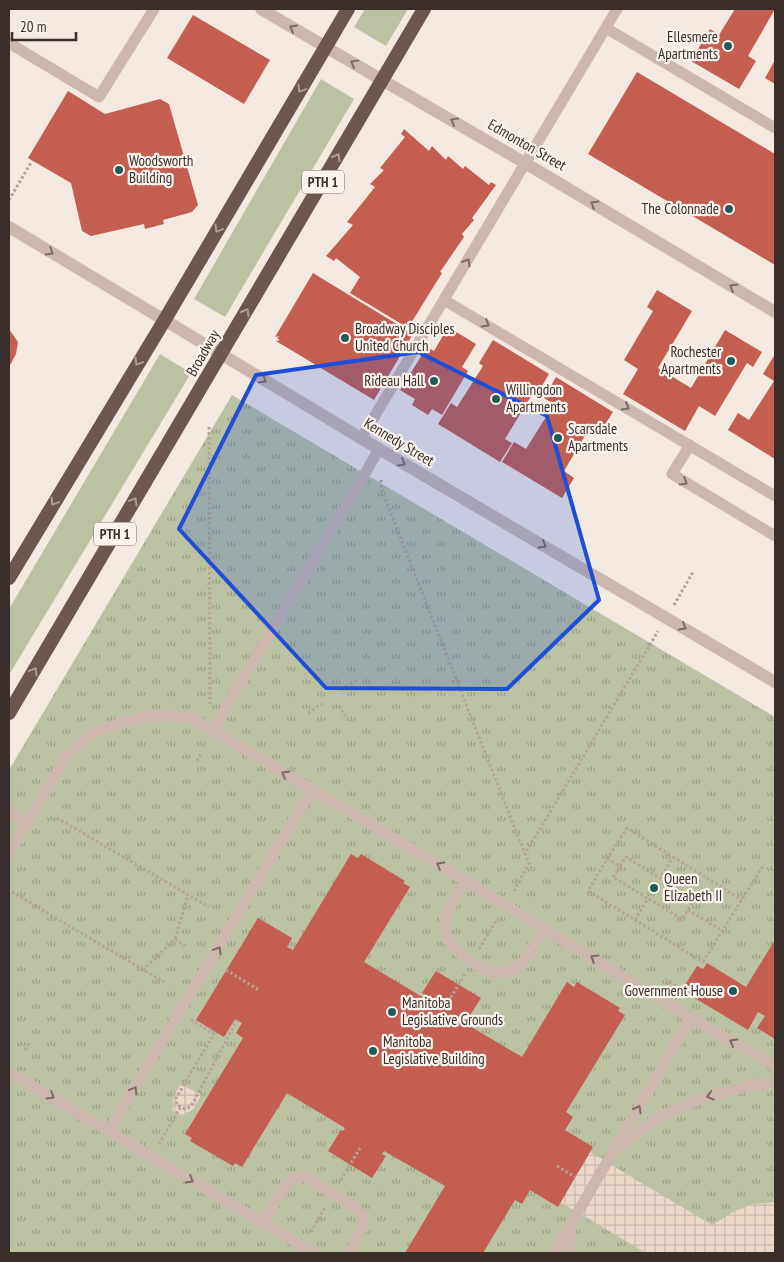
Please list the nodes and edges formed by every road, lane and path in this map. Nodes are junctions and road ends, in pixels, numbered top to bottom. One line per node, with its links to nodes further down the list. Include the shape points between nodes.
1 (154, 9): 7 (lane, via 100,97)
2 (261, 9): 8 (street, Edmonton Street, one-way to 2)
3 (348, 9): 8 (highway)
4 (424, 9): 9 (highway, Broadway / PTH 1)
5 (612, 11): 6 (lane)
6 (606, 28): 10 (lane); 12 (lane)
7 (9, 44)
8 (326, 47): 9 (street, Edmonton Street, one-way to 8); 17 (highway, one-way to 17)
9 (382, 80): 12 (street, Edmonton Street, one-way to 9); 18 (highway, Broadway / PTH 1, one-way to 9)
10 (775, 128)
11 (32, 161): 13 (path)
12 (525, 163): 15 (lane, one-way to 12); 16 (street, Edmonton Street, one-way to 12)
13 (9, 200)
14 (9, 227): 17 (street, Kennedy Street, one-way to 17)
15 (444, 300): 20 (lane); 21 (lane, one-way to 21)
16 (775, 312)
17 (164, 321): 18 (street, Kennedy Street); 27 (highway, one-way to 27)
18 (221, 354): 20 (street, Kennedy Street, one-way to 20); 36 (highway, Broadway / PTH 1, one-way to 18)
19 (209, 427): 39 (path, via 209,689)
20 (361, 439): 22 (street, Kennedy Street)
21 (690, 445): 24 (lane); 25 (lane, one-way to 25, via 672,474)
22 (378, 449): 28 (street, Kennedy Street, one-way to 28); 39 (lane)
23 (381, 480): 47 (path, via 381,488)
24 (775, 496)
25 (775, 536)
26 (693, 572): 28 (path)
27 (9, 578)
28 (666, 617): 31 (street, Kennedy Street, one-way to 31); 47 (path)
29 (315, 673): 32 (path)
30 (356, 680): 33 (path)
31 (775, 682)
32 (324, 686)
33 (342, 690)
34 (322, 704): 37 (path)
35 (339, 706): 38 (path)
36 (9, 713)
37 (308, 713)
38 (348, 720)
39 (212, 731): 42 (lane, one-way to 39); 45 (lane, via 192,718 158,715 126,721 93,733 67,755)
40 (201, 754): 41 (path)
41 (196, 761)
42 (312, 790): 53 (lane, one-way to 42); 72 (lane, one-way to 42)
43 (9, 812): 45 (street)
44 (58, 818): 55 (path)
45 (27, 823): 46 (lane)
46 (9, 854)
47 (525, 854): 58 (path, via 529,863)
48 (673, 857): 49 (path, via 627,828); 52 (path); 57 (path)
49 (607, 858): 51 (path); 61 (path, via 588,891)
50 (764, 864): 57 (path)
51 (620, 866): 52 (path, via 626,857); 56 (path, via 613,877)
52 (660, 878): 60 (path, via 694,899)
53 (466, 881): 58 (lane); 66 (lane, via 449,908 444,929 452,948)
54 (12, 892): 67 (path)
55 (188, 895): 59 (path); 64 (path)
56 (648, 898): 60 (path, via 682,919); 61 (path)
57 (742, 900): 63 (path)
58 (506, 905): 62 (lane); 66 (path)
59 (209, 907)
60 (688, 910): 63 (path)
61 (635, 920): 63 (path, via 703,962)
62 (545, 928): 66 (lane, via 525,961 509,971 492,973); 73 (lane, one-way to 62)
63 (723, 931)
64 (174, 939): 65 (path); 67 (path)
65 (186, 946)
66 (472, 961): 71 (path)
67 (143, 970): 69 (path)
68 (226, 970): 70 (path)
69 (164, 982)
70 (259, 990)
71 (448, 1002)
72 (180, 1014): 80 (path, via 214,1034 176,1098); 81 (lane, one-way to 72)
73 (691, 1018): 77 (lane, one-way to 73); 83 (lane, one-way to 73)
74 (237, 1020): 80 (path, via 193,1103 185,1109)
75 (29, 1043): 76 (path)
76 (25, 1050)
77 (775, 1066)
78 (10, 1075): 81 (lane, one-way to 81)
79 (775, 1084): 83 (lane, one-way to 83, via 752,1085 706,1097 662,1116)
80 (180, 1108): 84 (path)
81 (109, 1131): 84 (lane)
82 (360, 1148): 85 (path)
83 (614, 1151): 89 (lane)
84 (152, 1156): 88 (lane, one-way to 88)
85 (350, 1165)
86 (557, 1166): 87 (path)
87 (575, 1177)
88 (262, 1223): 90 (lane); 91 (lane, via 287,1184 296,1177 306,1177 356,1208 363,1216 362,1228)
89 (572, 1223): 92 (lane); 93 (lane)
90 (314, 1253)
91 (350, 1253)
92 (554, 1253)
93 (568, 1253)

